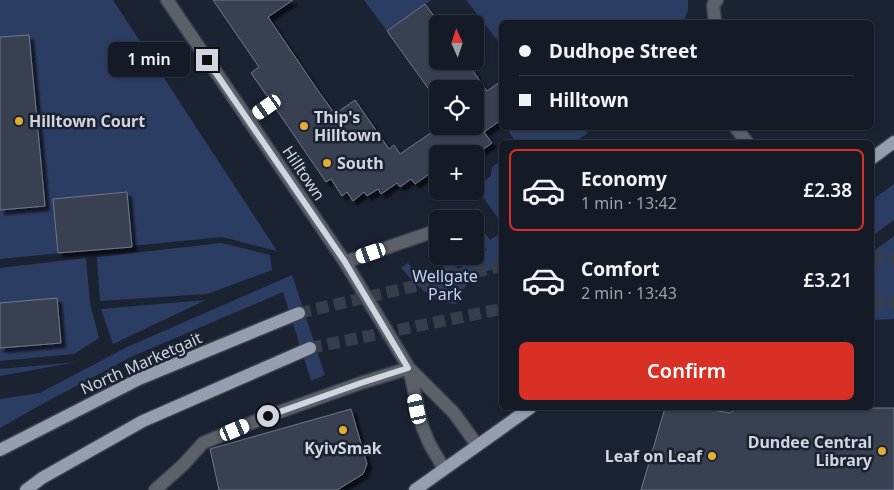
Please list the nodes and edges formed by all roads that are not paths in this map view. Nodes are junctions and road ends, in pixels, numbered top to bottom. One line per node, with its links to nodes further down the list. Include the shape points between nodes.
1 (166, 0): 5 (street, Hilltown)
2 (717, 0): 3 (street, via 713,5)
3 (715, 20)
4 (274, 101): 5 (street)
5 (248, 120): 11 (street, Hilltown)
6 (738, 130): 7 (street)
7 (745, 140)
8 (894, 142): 9 (main road)
9 (874, 157)
10 (429, 233): 11 (street)
11 (345, 262): 14 (street, Hilltown)
12 (299, 313): 17 (main road, North Marketgait, via 139,380)
13 (310, 348): 19 (main road, via 143,421)
14 (408, 368): 16 (street, Hilltown, via 454,413); 18 (street, Hilltown, via 422,426); 20 (street, via 268,416 203,443)
15 (527, 410): 16 (main road)
16 (477, 446): 18 (main road)
17 (0, 450)
18 (444, 470): 21 (main road)
19 (26, 490)
20 (155, 490)
21 (415, 490)

